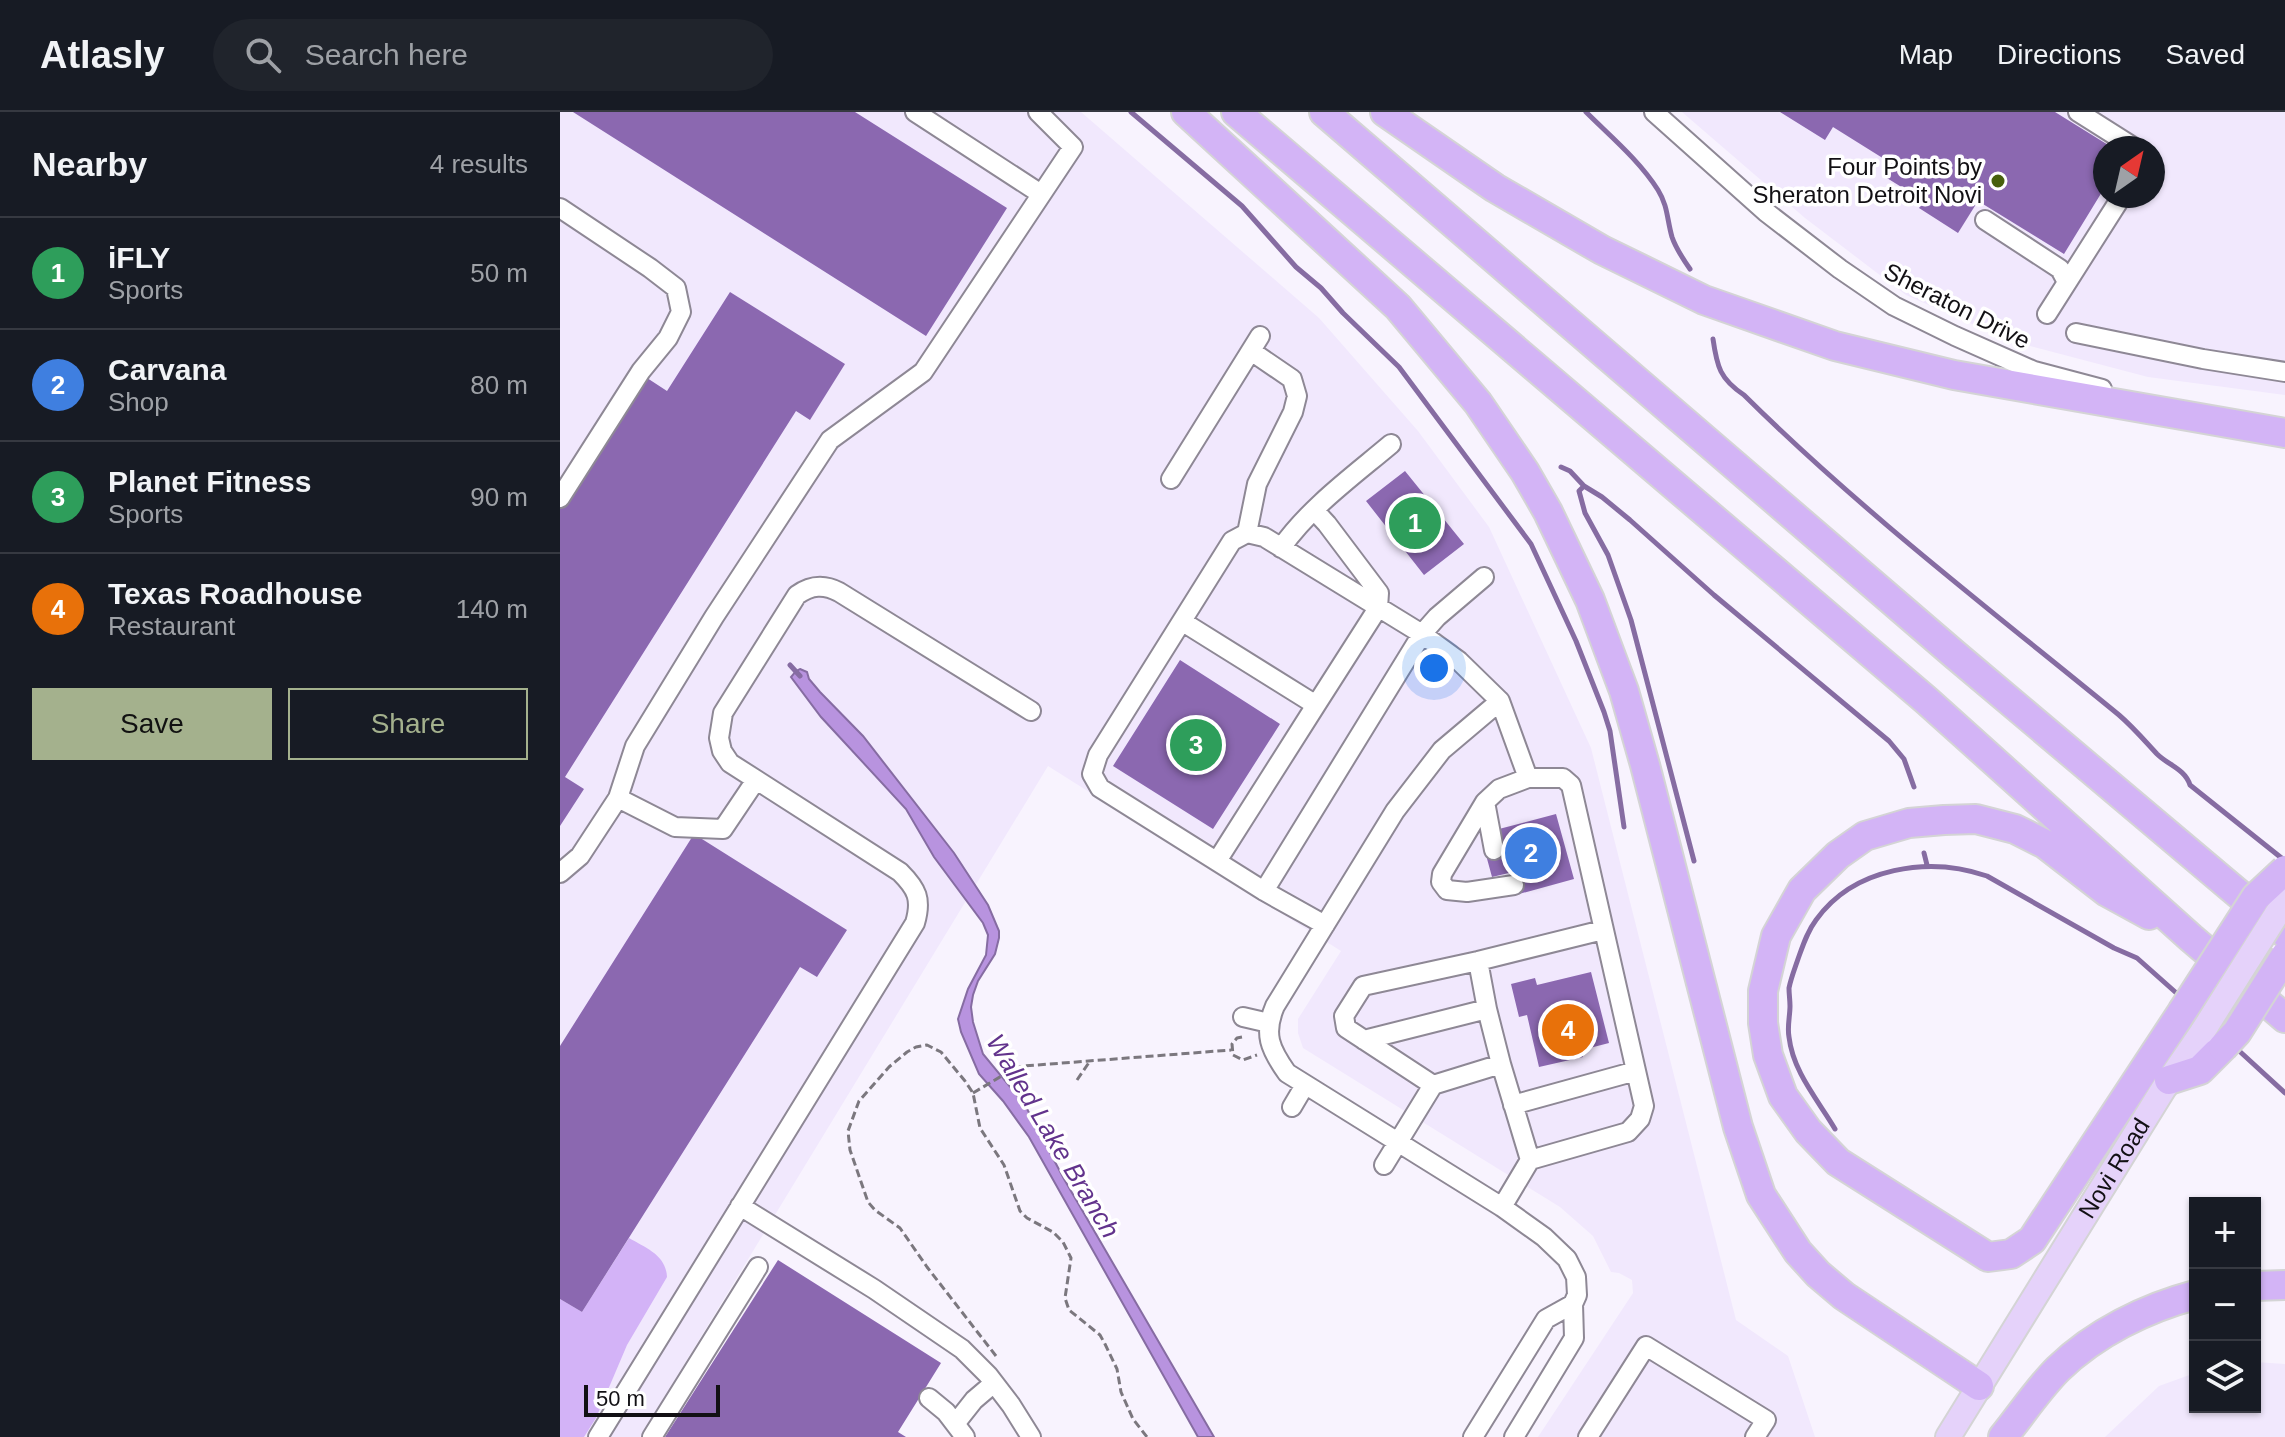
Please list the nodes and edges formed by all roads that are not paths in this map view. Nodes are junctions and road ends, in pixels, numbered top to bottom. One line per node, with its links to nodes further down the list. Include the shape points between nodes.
1 (915, 112): 10 (street)
2 (1038, 112): 10 (street, via 1073,147)
3 (1186, 112): 76 (highway, via 1398,307 1478,403 1525,472 1590,600 1624,691 1734,1113 1761,1195 1818,1274)
4 (1236, 112): 49 (highway, via 1926,700)
5 (1324, 112): 37 (highway)
6 (1385, 112): 19 (highway, via 1495,188 1704,300 1835,346 1954,375)
7 (1654, 112): 18 (street, Sheraton Drive, via 1766,212 1894,306 2034,371)
8 (2078, 112): 9 (street)
9 (2116, 136)
10 (1041, 194): 35 (street, via 923,372 830,440 635,746)
11 (560, 208): 22 (street, via 676,288 681,312)
12 (2114, 208): 14 (street)
13 (1985, 220): 14 (street, via 2060,269)
14 (2067, 282): 15 (street)
15 (2047, 314)
16 (2076, 333): 17 (street)
17 (2285, 372)
18 (2285, 426)
19 (2285, 433)
20 (1391, 444): 23 (street)
21 (1171, 479): 24 (street, via 1255,343 1292,379 1297,396 1257,484)
22 (560, 498)
23 (1314, 510): 25 (street); 27 (street, via 1379,593)
24 (1247, 533): 25 (street); 28 (street, via 1232,541)
25 (1281, 548): 27 (street)
26 (1484, 577): 29 (street)
27 (1378, 608): 29 (street); 31 (street)
28 (1183, 622): 31 (street); 39 (street, via 1098,755 1092,774 1100,788)
29 (1422, 634): 30 (street); 43 (street)
30 (1500, 701): 33 (street); 46 (street, via 1442,750 1421,776)
31 (1316, 705): 39 (street)
32 (1031, 711): 34 (street, via 839,592 807,588 797,595 723,713 722,751)
33 (1528, 778): 36 (street, via 1499,789); 47 (street, via 1563,778 1571,785)
34 (756, 780): 35 (street, via 723,829 675,827); 68 (street, via 900,872 917,895 919,909)
35 (618, 798): 41 (street, via 580,856)
36 (1485, 802): 38 (street); 42 (street, via 1441,882 1447,890 1467,892)
37 (2140, 809): 45 (highway, via 2182,829); 48 (highway)
38 (1494, 850)
39 (1217, 861): 43 (street)
40 (2285, 870): 56 (highway, bridge, via 2256,897)
41 (560, 873)
42 (1514, 885)
43 (1264, 891): 46 (street)
44 (2285, 901): 56 (main road, bridge)
45 (2285, 912)
46 (1325, 925): 55 (street)
47 (1603, 930): 51 (street); 59 (street)
48 (2285, 933)
49 (2191, 938): 54 (highway); 56 (highway, via 2107,892 2045,844 2015,829 1976,819 1909,823 1865,836 1802,890 1776,936 1763,991 1763,1023 1783,1096 1808,1131 1838,1162 1988,1257 2011,1254 2032,1240)
50 (2285, 956): 56 (highway, bridge, via 2237,1032)
51 (1478, 961): 52 (street); 57 (street, via 1363,986 1344,1016 1346,1028)
52 (1487, 1009): 57 (street); 58 (street)
53 (1243, 1017): 55 (street)
54 (2285, 1018)
55 (1269, 1023): 61 (street, via 1274,1055)
56 (2203, 1030): 60 (highway, via 2200,1070)
57 (1364, 1040): 62 (street)
58 (1501, 1064): 62 (street); 63 (street)
59 (1636, 1071): 63 (street); 66 (street, via 1644,1106 1628,1132)
60 (2169, 1080): 76 (main road, Novi Road)
61 (1305, 1085): 64 (street); 65 (street)
62 (1433, 1085): 65 (street)
63 (1513, 1105): 66 (street)
64 (1292, 1107)
65 (1399, 1142): 67 (street); 69 (street)
66 (1530, 1160): 69 (street)
67 (1384, 1165)
68 (740, 1206): 75 (street, via 962,1349); 81 (street)
69 (1502, 1207): 74 (street, via 1567,1259 1576,1277)
70 (758, 1267): 82 (street)
71 (2285, 1285): 72 (highway)
72 (2261, 1286)
73 (2189, 1297): 88 (highway, via 2140,1315 2082,1349 2057,1370)
74 (1573, 1304): 78 (street, via 1546,1319); 80 (street, via 1574,1338)
75 (994, 1383): 79 (street, via 974,1400); 83 (street)
76 (1979, 1386): 87 (main road, Novi Road)
77 (929, 1398): 79 (street)
78 (1488, 1412): 80 (street); 84 (street)
79 (960, 1430)
80 (1520, 1435)
81 (598, 1437)
82 (652, 1437)
83 (1031, 1437)
84 (1473, 1437)
85 (1588, 1437): 86 (street, via 1646,1346 1766,1420)
86 (1755, 1437)
87 (1948, 1437)
88 (2003, 1437)

